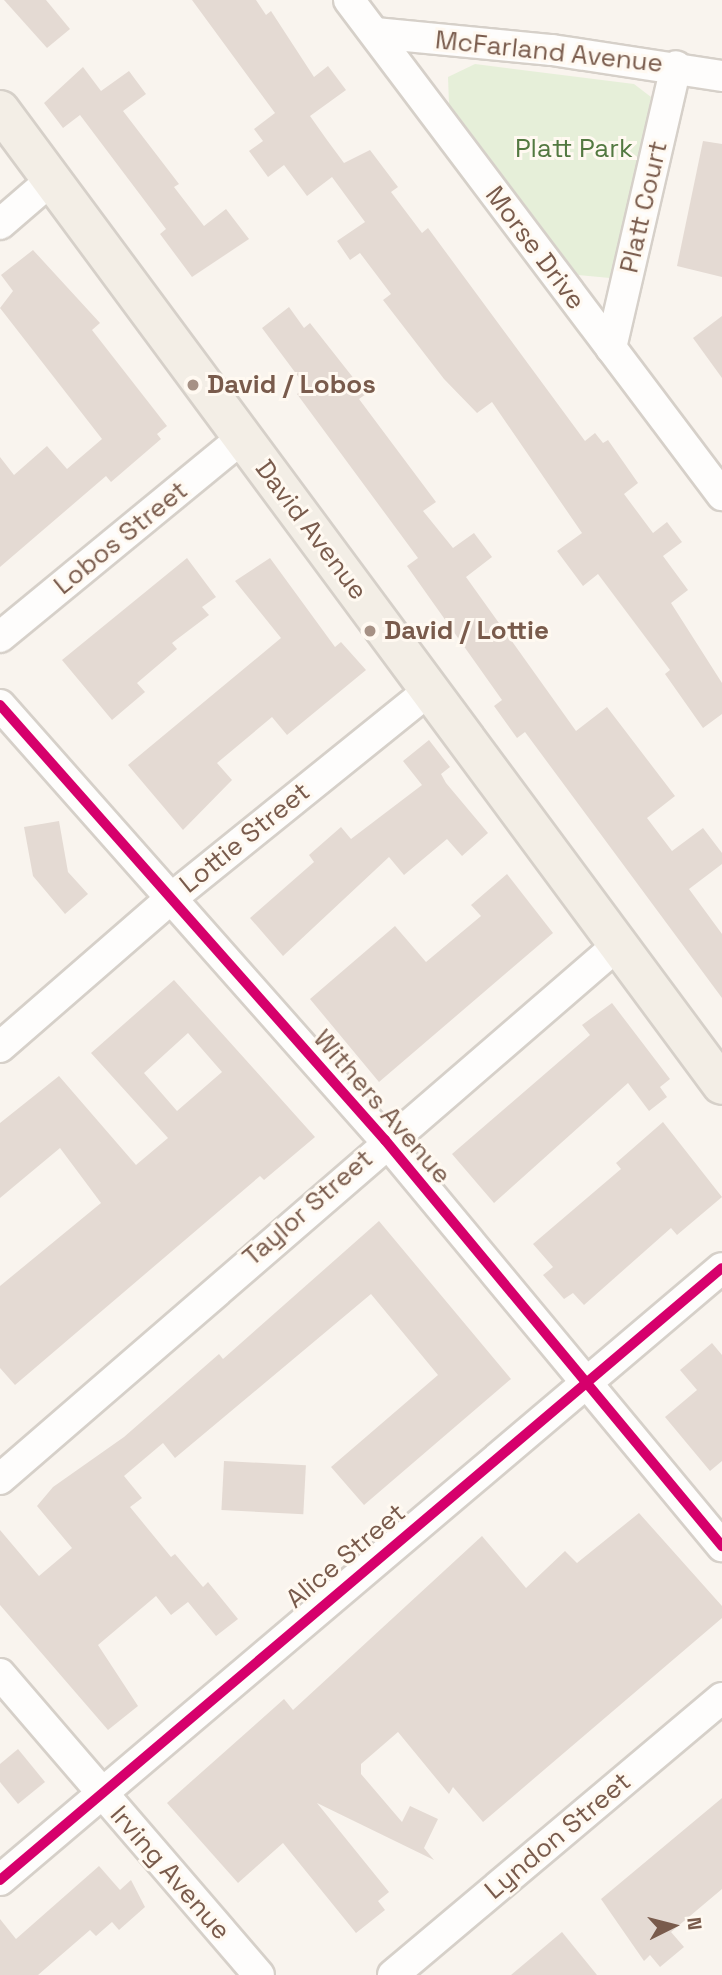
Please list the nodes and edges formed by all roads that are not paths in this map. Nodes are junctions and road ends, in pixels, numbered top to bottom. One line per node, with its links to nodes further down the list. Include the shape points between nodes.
1 (349, 0): 2 (street, Morse Drive)
2 (374, 33): 3 (street, McFarland Avenue); 8 (street, Morse Drive)
3 (676, 66): 4 (street, McFarland Avenue); 8 (street, Platt Court)
4 (722, 76)
5 (0, 110): 6 (main road, David Avenue)
6 (50, 181): 7 (street); 9 (main road, David Avenue)
7 (0, 224)
8 (611, 348): 10 (street, Morse Drive)
9 (241, 439): 11 (street, Lobos Street); 12 (main road, David Avenue)
10 (722, 495)
11 (0, 637)
12 (431, 689): 14 (street, Lottie Street); 15 (main road, David Avenue)
13 (0, 705): 14 (street, Withers Avenue)
14 (168, 901): 16 (street, Lottie Street); 18 (street, Withers Avenue)
15 (620, 943): 17 (main road, David Avenue); 18 (street, Taylor Street)
16 (0, 1048)
17 (722, 1085)
18 (385, 1140): 20 (street, Withers Avenue); 21 (street, Taylor Street)
19 (722, 1268): 20 (street, Alice Street)
20 (583, 1385): 22 (street, Withers Avenue); 25 (street, Alice Street)
21 (0, 1479)
22 (722, 1546)
23 (0, 1674): 25 (street, Irving Avenue)
24 (722, 1698): 28 (street, Lyndon Street)
25 (101, 1794): 26 (street, Alice Street); 27 (street, Irving Avenue)
26 (0, 1880)
27 (259, 1975)
28 (393, 1975)

